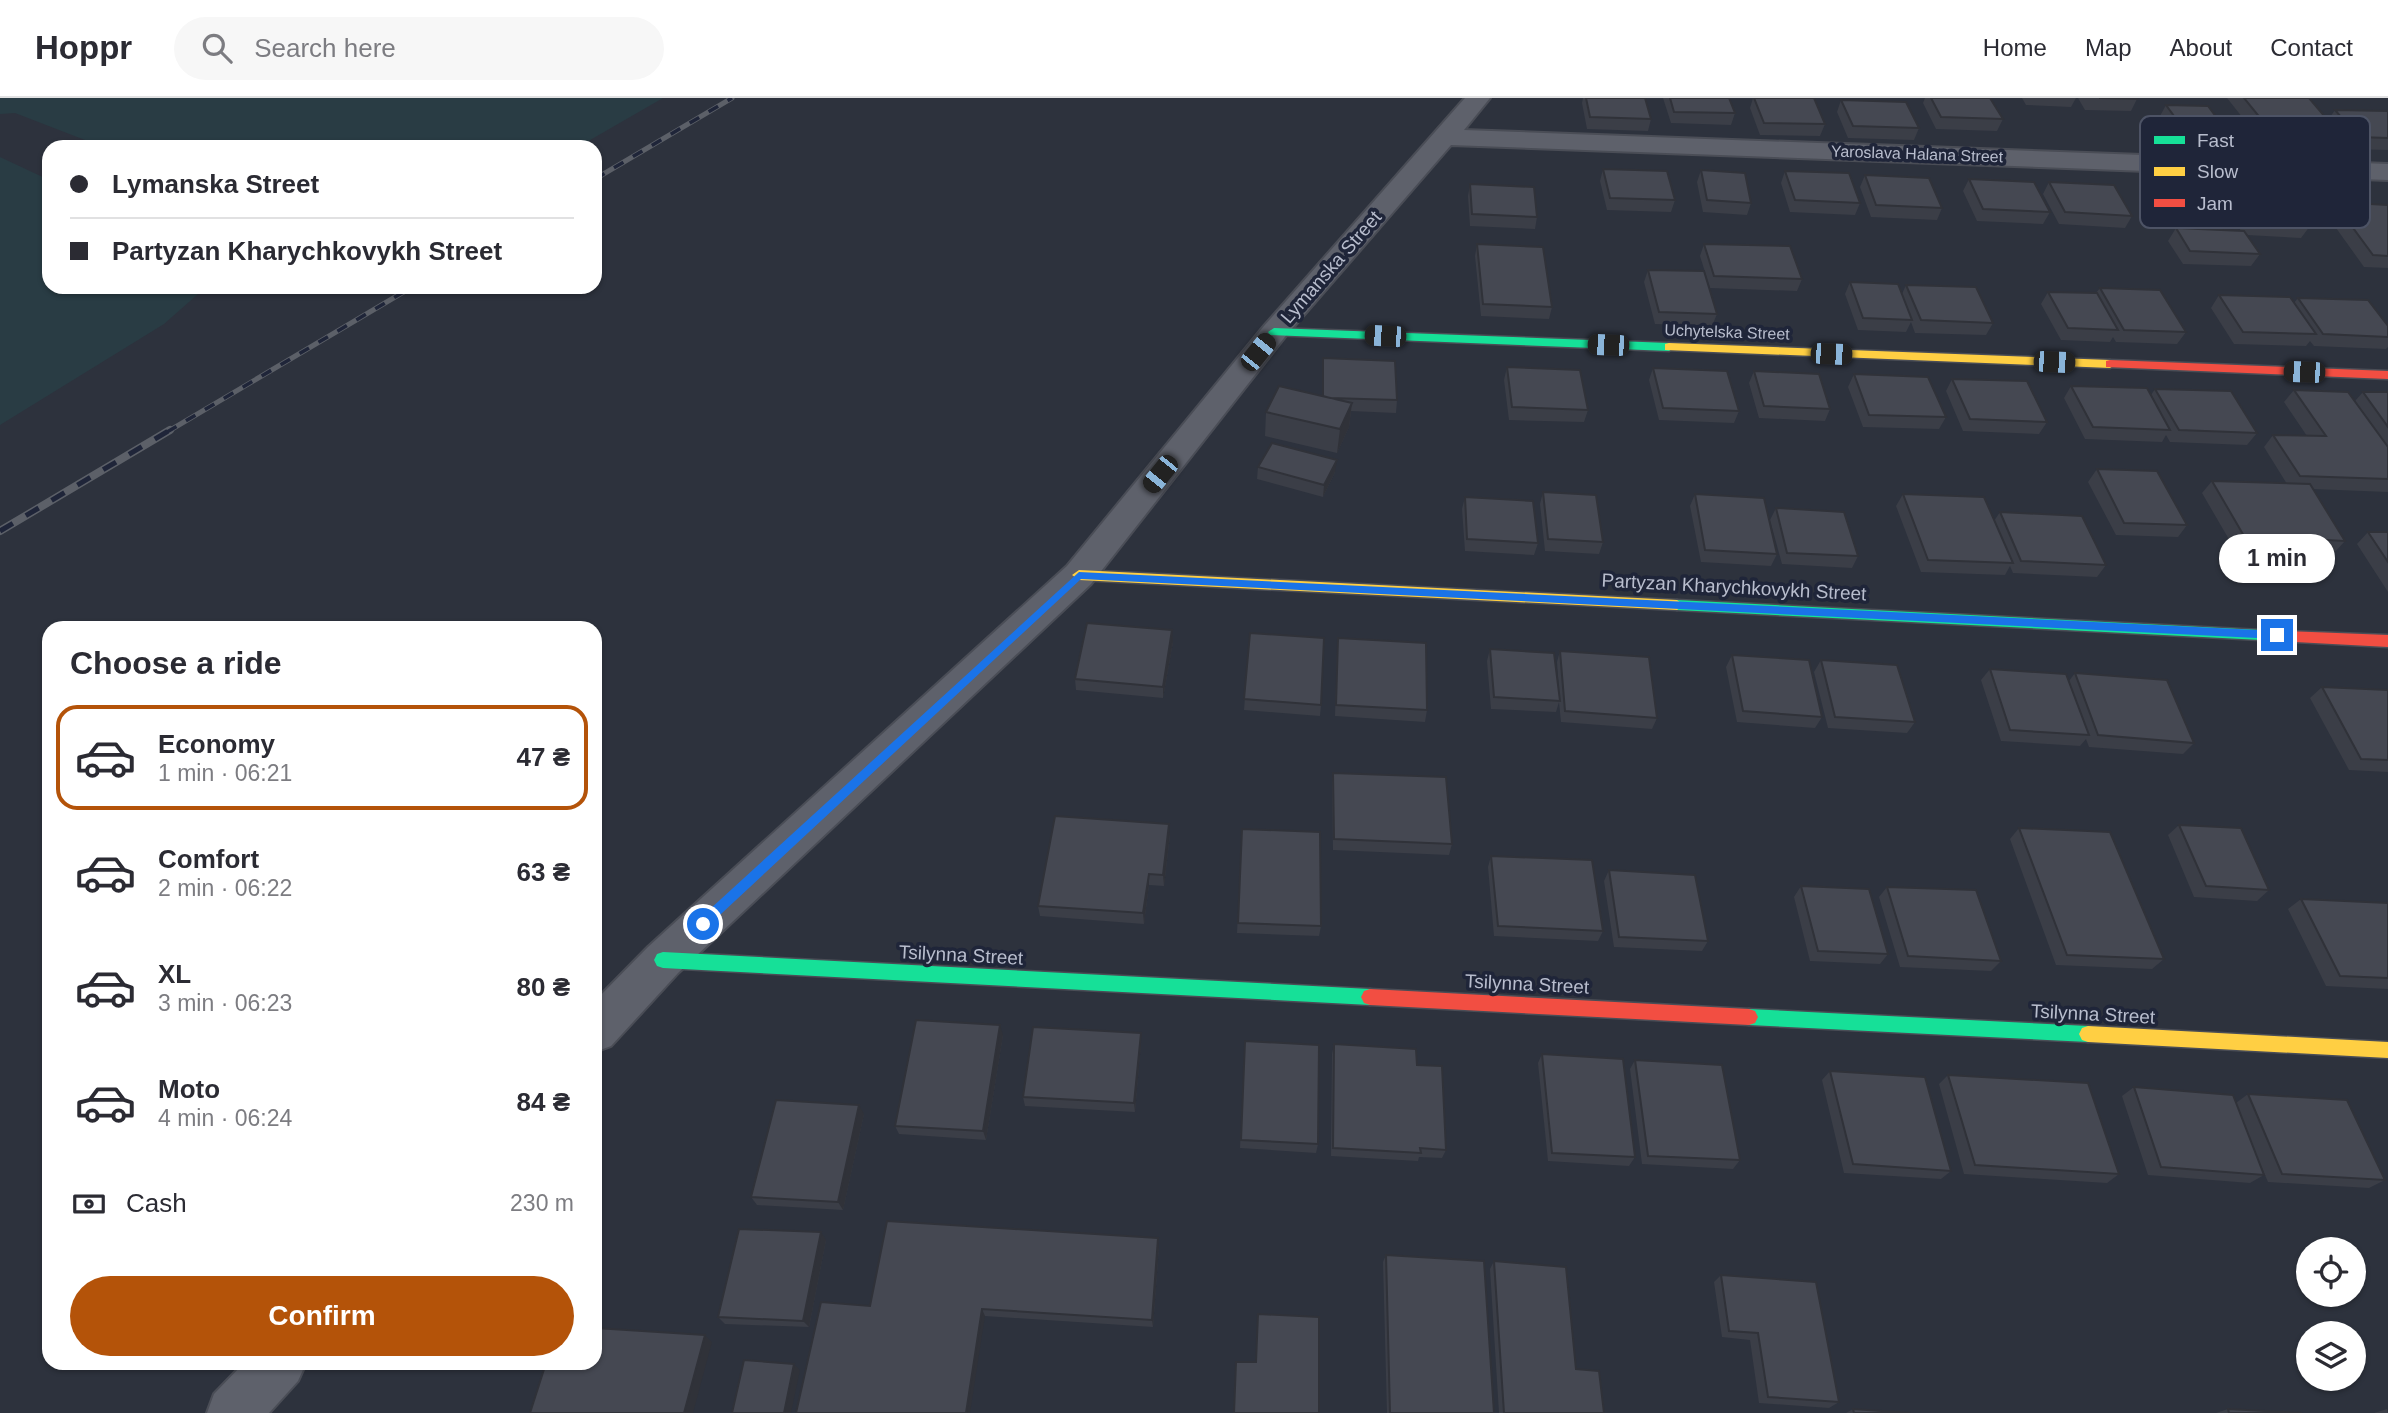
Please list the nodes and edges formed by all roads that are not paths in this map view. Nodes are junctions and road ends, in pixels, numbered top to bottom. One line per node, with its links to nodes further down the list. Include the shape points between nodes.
1 (1478, 98): 2 (street, Lymanska Street)
2 (1446, 136): 3 (street, Yaroslava Halana Street); 6 (street, Lymanska Street)
3 (2140, 163)
4 (2370, 171): 5 (street, Yaroslava Halana Street)
5 (2388, 172)
6 (1274, 332): 7 (street, Uchytelska Street); 8 (street, Lymanska Street)
7 (2388, 375)
8 (1079, 575): 9 (street, Partyzan Kharychkovykh Street); 10 (street, Lymanska Street)
9 (2388, 641)
10 (663, 960): 11 (street, Lymanska Street); 12 (street, Tsilynna Street)
11 (602, 1025)
12 (2388, 1050)
13 (274, 1370): 14 (street)
14 (233, 1413)

